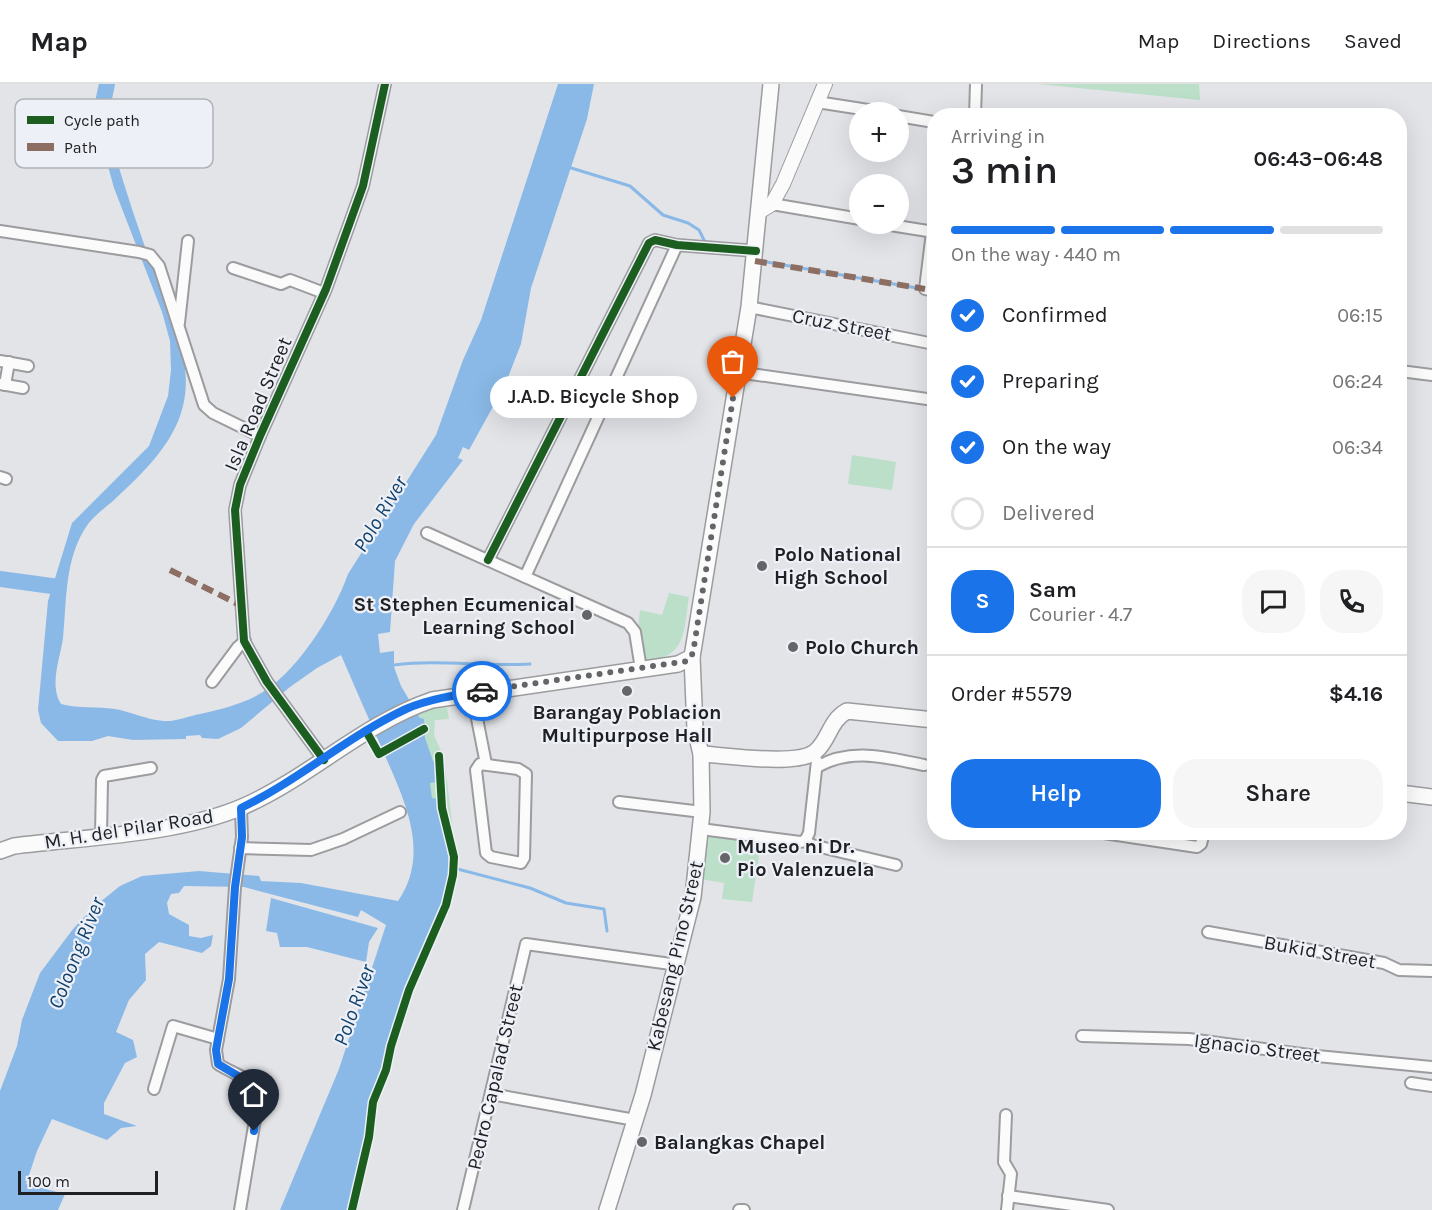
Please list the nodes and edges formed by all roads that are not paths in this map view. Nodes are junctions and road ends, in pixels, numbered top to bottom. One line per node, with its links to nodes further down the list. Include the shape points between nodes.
1 (386, 84): 19 (street, Isla Road Street, via 363,186)
2 (771, 84): 10 (main road, Kabesang Pino Street)
3 (825, 84): 5 (street)
4 (976, 84): 7 (street)
5 (817, 102): 6 (street); 10 (street, via 783,184)
6 (849, 107)
7 (975, 108)
8 (909, 118): 9 (street)
9 (927, 121)
10 (765, 208): 11 (street); 17 (main road, Kabesang Pino Street)
11 (849, 218)
12 (909, 228): 14 (street)
13 (0, 231): 21 (street, via 150,255 159,266)
14 (927, 231)
15 (188, 241): 21 (street)
16 (677, 245): 17 (street); 33 (street, via 652,241); 34 (street)
17 (756, 251): 20 (main road, Kabesang Pino Street)
18 (233, 268): 19 (street, via 281,284 290,280)
19 (324, 293): 31 (street, Isla Road Street)
20 (749, 307): 22 (street, Cruz Street); 25 (main road, Kabesang Pino Street)
21 (179, 329): 31 (street, via 204,405)
22 (927, 343)
23 (4, 361): 24 (street); 28 (street)
24 (28, 366)
25 (737, 372): 30 (street); 36 (main road, Kabesang Pino Street)
26 (1407, 372): 27 (street)
27 (1432, 375)
28 (2, 384): 29 (street)
29 (23, 388)
30 (927, 399)
31 (260, 436): 35 (street, Isla Road Street, via 240,485 234,518)
32 (427, 533): 33 (street)
33 (488, 560): 34 (street)
34 (525, 577): 37 (street, via 628,623 635,632)
35 (242, 644): 38 (street); 43 (street, Isla Road Street)
36 (692, 657): 37 (main road, M. H. del Pilar Road, via 684,663); 41 (main road, Kabesang Pino Street, via 695,729)
37 (641, 669): 39 (main road, M. H. del Pilar Road)
38 (212, 682)
39 (472, 693): 43 (main road, M. H. del Pilar Road, via 407,709); 44 (street)
40 (927, 719): 42 (main road, via 847,711 834,723)
41 (701, 754): 42 (main road); 52 (main road, Kabesang Pino Street)
42 (817, 759): 45 (street, via 853,755); 57 (street)
43 (324, 760): 50 (main road, M. H. del Pilar Road)
44 (486, 764): 44 (street, via 480,764 476,770 486,853 521,863 526,774)
45 (924, 765)
46 (151, 768): 54 (street, via 104,776)
47 (1407, 794): 48 (main road)
48 (1432, 797)
49 (619, 802): 52 (street)
50 (241, 808): 54 (main road, M. H. del Pilar Road, via 194,823); 58 (street)
51 (399, 812): 58 (street, via 311,850)
52 (702, 812): 53 (main road, Kabesang Pino Street)
53 (701, 829): 57 (street); 62 (main road, Kabesang Pino Street, via 693,897)
54 (101, 835): 59 (main road, M. H. del Pilar Road)
55 (1154, 840): 56 (street, via 1197,846)
56 (1201, 840)
57 (805, 841): 60 (street)
58 (240, 848): 65 (street, via 229,979)
59 (0, 851)
60 (896, 865)
61 (1208, 932): 63 (street, Bukid Street, via 1384,963 1399,970)
62 (678, 965): 70 (street, Pedro Capalad Street, via 526,944); 72 (main road, Kabesang Pino Street)
63 (1432, 971)
64 (1082, 1036): 66 (street, Ignacio Street, via 1189,1039)
65 (218, 1039): 69 (street, via 173,1026); 74 (street, via 218,1064 249,1080 259,1096)
66 (1432, 1067)
67 (1411, 1083): 68 (street)
68 (1432, 1086)
69 (154, 1089)
70 (491, 1094): 72 (street); 75 (street, Pedro Capalad Street)
71 (1006, 1115): 73 (street, via 1004,1162 1011,1174)
72 (635, 1120): 76 (main road, Kabesang Pino Street)
73 (1008, 1196): 79 (street); 80 (street)
74 (240, 1210)
75 (463, 1210)
76 (607, 1210)
77 (739, 1210): 78 (street)
78 (744, 1210)
79 (1007, 1210)
80 (1108, 1210)

